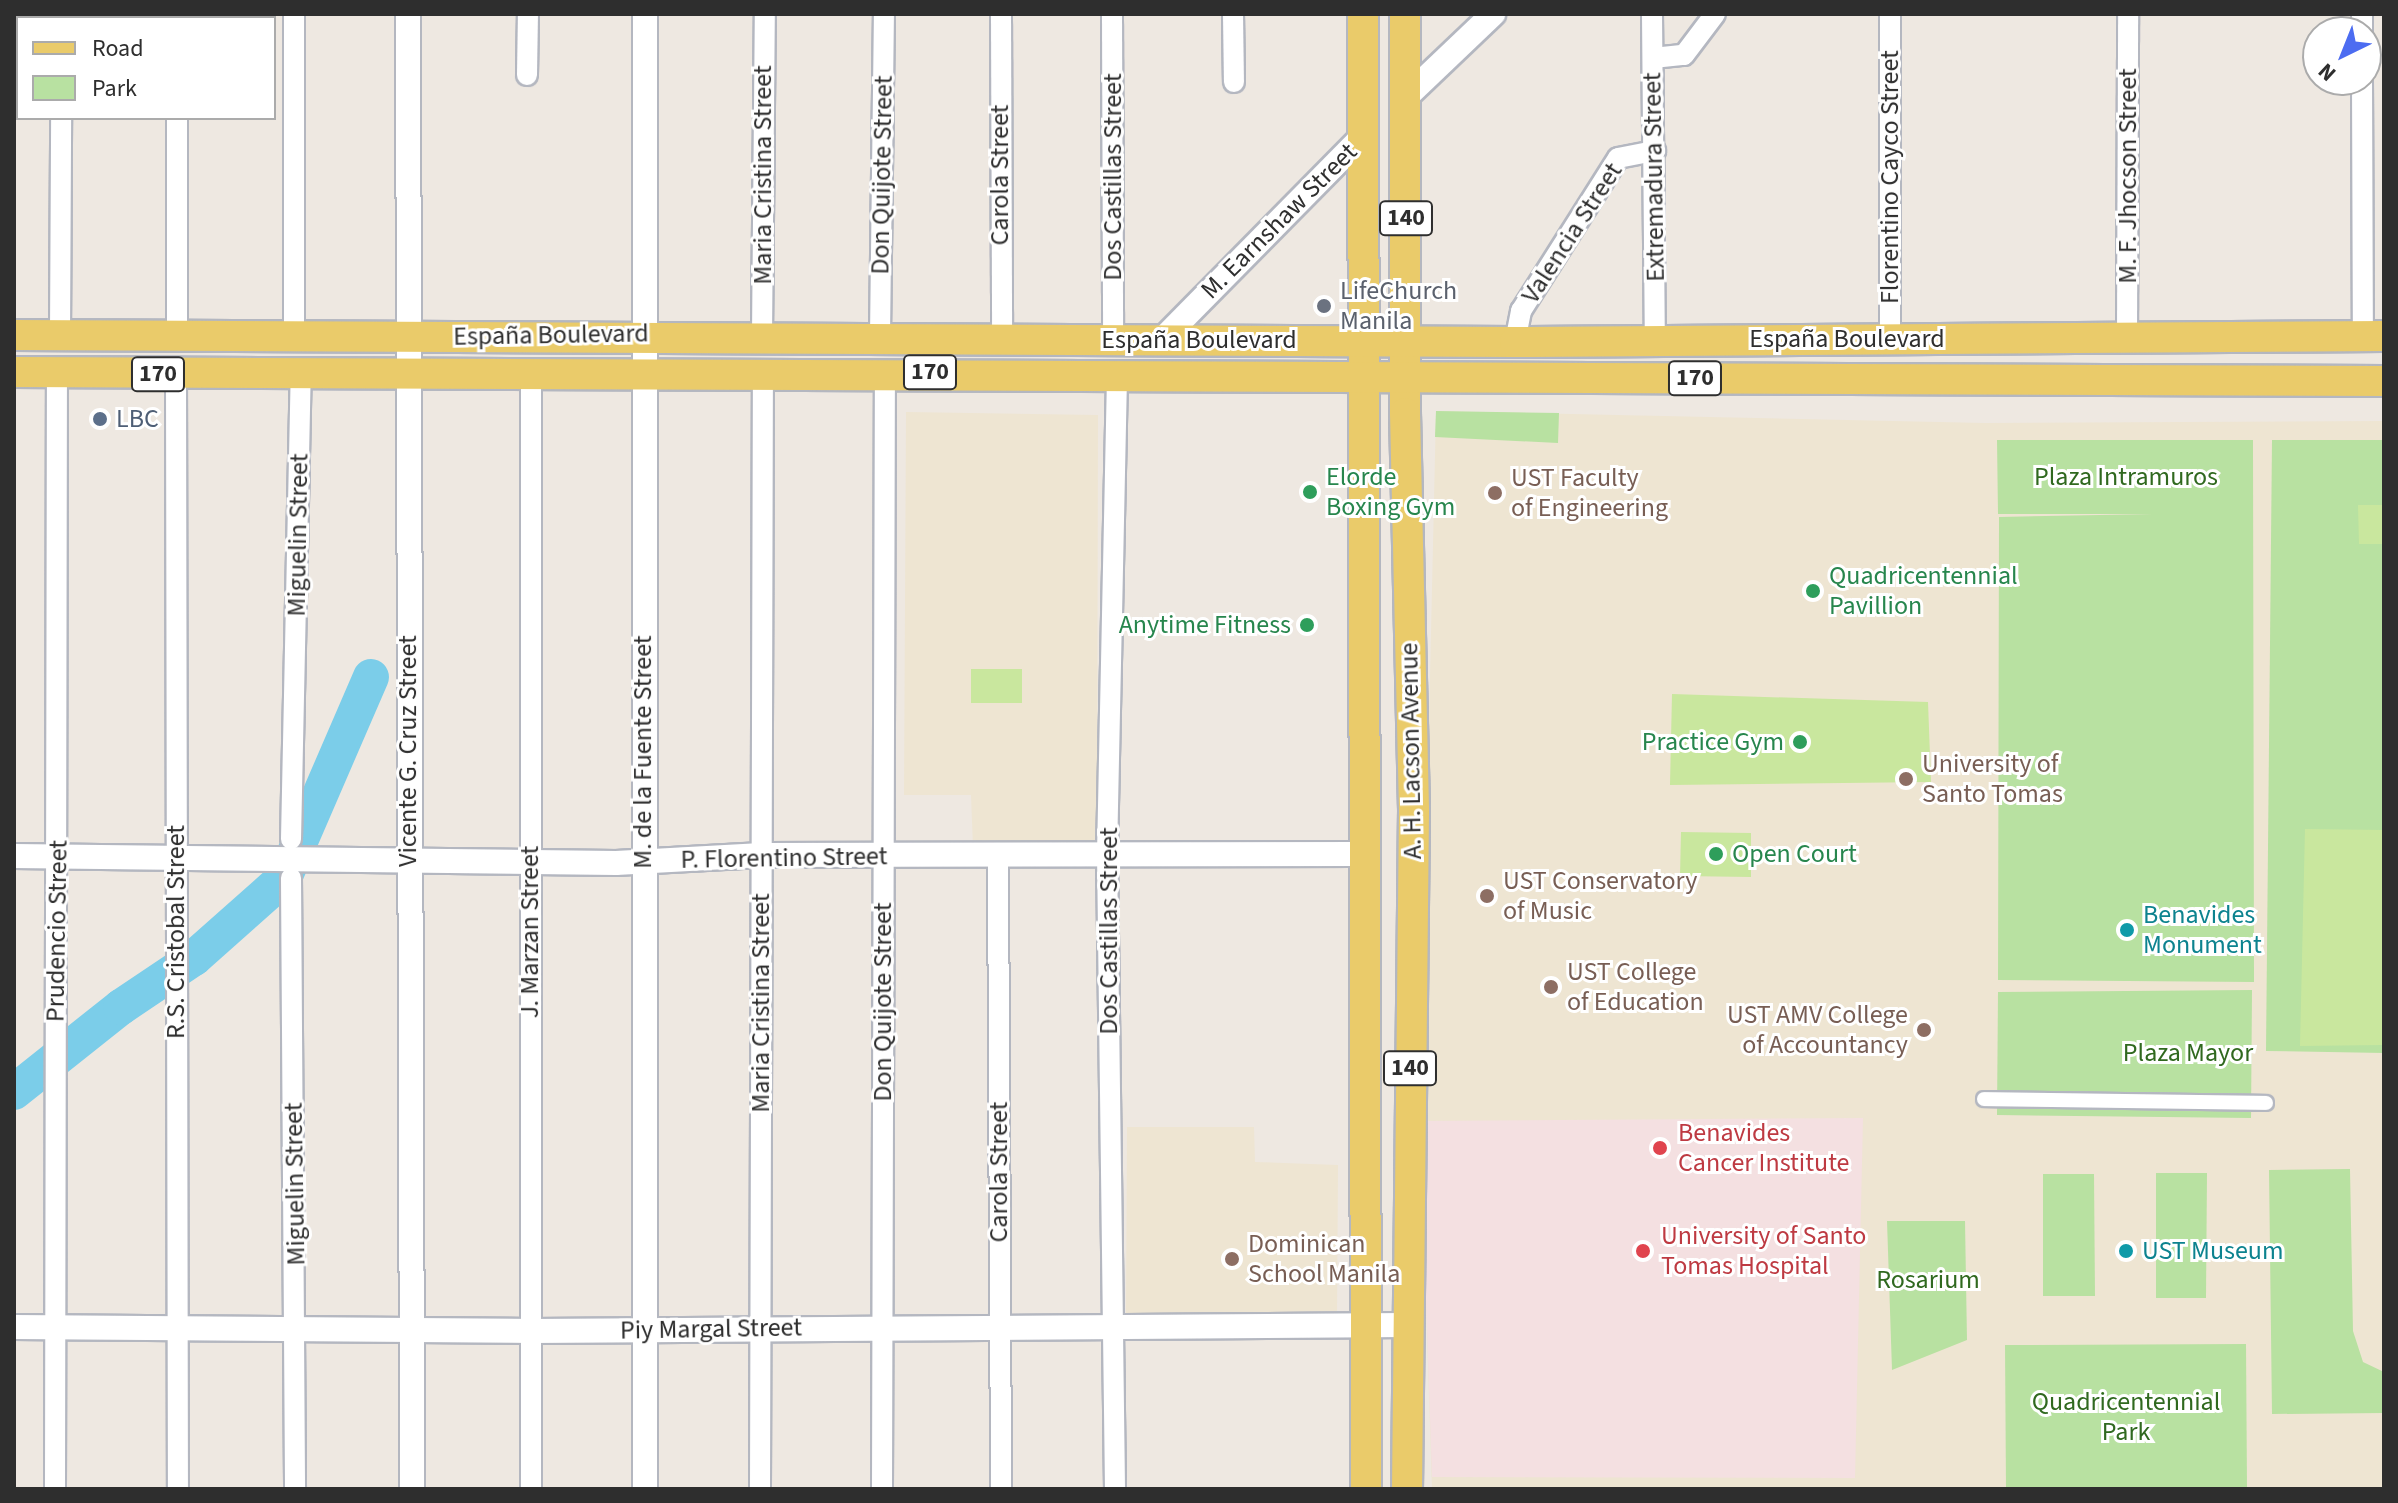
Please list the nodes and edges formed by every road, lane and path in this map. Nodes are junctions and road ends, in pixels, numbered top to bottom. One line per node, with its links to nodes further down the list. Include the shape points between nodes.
1 (294, 14): 33 (street)
2 (408, 14): 34 (street, Vicente G. Cruz Street)
3 (528, 14): 18 (street)
4 (645, 14): 26 (street, M. de la Fuente Street)
5 (765, 14): 35 (street, Maria Cristina Street)
6 (884, 14): 30 (street, Don Quijote Street)
7 (1001, 14): 31 (street, Carola Street)
8 (1112, 14): 41 (street, Dos Castillas Street)
9 (1233, 14): 19 (street)
10 (1363, 14): 24 (main road, A. H. Lacson Avenue / 140)
11 (1405, 14): 20 (main road, A. H. Lacson Avenue / 140)
12 (1493, 14): 20 (street)
13 (1652, 14): 17 (street, Extremadura Street)
14 (1715, 14): 17 (street, via 1684,55)
15 (1890, 14): 37 (street, Florentino Cayco Street)
16 (2128, 14): 36 (street, M. F. Jhocson Street)
17 (1653, 58): 25 (street, Extremadura Street)
18 (527, 75)
19 (1234, 82)
20 (1407, 96): 39 (main road, A. H. Lacson Avenue / 140)
21 (2363, 96): 32 (street)
22 (61, 120): 28 (street)
23 (177, 120): 29 (street)
24 (1364, 135): 38 (main road, A. H. Lacson Avenue / 140); 42 (street, M. Earnshaw Street)
25 (1655, 151): 40 (street, Extremadura Street); 43 (street, Valencia Street, via 1618,158 1521,311)
26 (646, 334): 34 (main road, España Boulevard / 170); 35 (main road, España Boulevard / 170); 51 (street, M. de la Fuente Street)
27 (14, 335): 28 (main road, España Boulevard / 170)
28 (60, 335): 29 (main road, España Boulevard / 170)
29 (177, 335): 33 (main road, España Boulevard / 170)
30 (880, 336): 31 (main road, España Boulevard / 170); 35 (main road, España Boulevard / 170)
31 (1002, 336): 41 (main road, España Boulevard / 170)
32 (2374, 336): 36 (main road, España Boulevard / 170)
33 (294, 337): 34 (main road, España Boulevard / 170)
34 (407, 337): 53 (street, Vicente G. Cruz Street)
35 (762, 337)
36 (2127, 338): 37 (main road, España Boulevard / 170)
37 (1890, 339): 40 (main road, España Boulevard / 170)
38 (1363, 340): 39 (main road, España Boulevard / 170); 42 (main road, España Boulevard / 170); 54 (main road, A. H. Lacson Avenue / 140)
39 (1404, 340): 43 (main road, España Boulevard / 170); 55 (main road, A. H. Lacson Avenue / 140)
40 (1655, 340): 43 (main road, España Boulevard / 170)
41 (1113, 341): 42 (main road, España Boulevard / 170)
42 (1161, 341)
43 (1515, 342)
44 (14, 372): 45 (main road, España Boulevard / 170)
45 (57, 372): 49 (main road, España Boulevard / 170); 64 (street, Prudencio Street)
46 (763, 372): 47 (main road, España Boulevard / 170); 51 (main road, España Boulevard / 170); 60 (street, Maria Cristina Street)
47 (885, 372): 48 (main road, España Boulevard / 170); 61 (street, Don Quijote Street)
48 (1117, 373): 54 (main road, España Boulevard / 170); 58 (street, Dos Castillas Street)
49 (176, 374): 52 (main road, España Boulevard / 170); 65 (street, R.S. Cristobal Street)
50 (531, 374): 51 (main road, España Boulevard / 170); 53 (main road, España Boulevard / 170); 66 (street, J. Marzan Street)
51 (645, 374): 68 (street, M. de la Fuente Street)
52 (301, 375): 53 (main road, España Boulevard / 170); 57 (street, Miguelin Street)
53 (408, 375): 67 (street, Vicente G. Cruz Street)
54 (1364, 377): 55 (main road, España Boulevard / 170); 59 (main road, A. H. Lacson Avenue / 140)
55 (1405, 377): 56 (main road, España Boulevard / 170); 73 (main road, A. H. Lacson Avenue / 140, via 1414,810)
56 (2384, 381)
57 (291, 839)
58 (1107, 854): 59 (street, P. Florentino Street); 62 (street, P. Florentino Street); 76 (street, Dos Castillas Street)
59 (1362, 854): 72 (main road, A. H. Lacson Avenue / 140)
60 (762, 855): 61 (street, P. Florentino Street); 68 (street, P. Florentino Street); 82 (street, Maria Cristina Street)
61 (884, 855): 62 (street, P. Florentino Street); 74 (street, Don Quijote Street)
62 (998, 855): 75 (street, Carola Street)
63 (14, 856): 64 (street, P. Florentino Street)
64 (58, 856): 65 (street, P. Florentino Street); 78 (street, Prudencio Street)
65 (175, 856): 67 (street, P. Florentino Street); 79 (street, R.S. Cristobal Street)
66 (530, 860): 67 (street, P. Florentino Street); 68 (street, P. Florentino Street); 84 (street, J. Marzan Street)
67 (407, 861): 83 (street, Vicente G. Cruz Street)
68 (643, 862): 81 (street, M. de la Fuente Street)
69 (291, 878): 80 (street, Miguelin Street)
70 (1984, 1099): 71 (street)
71 (2266, 1103)
72 (1364, 1325): 73 (street, Piy Margal Street); 76 (street, Piy Margal Street); 95 (main road, A. H. Lacson Avenue / 140)
73 (1408, 1325): 96 (main road, A. H. Lacson Avenue / 140)
74 (881, 1326): 75 (street, Piy Margal Street); 82 (street, Piy Margal Street); 92 (street, Don Quijote Street)
75 (999, 1326): 76 (street, Piy Margal Street); 93 (street, Carola Street)
76 (1112, 1326): 94 (street, Dos Castillas Street)
77 (14, 1327): 78 (street, Piy Margal Street)
78 (55, 1327): 79 (street, Piy Margal Street); 85 (street, Prudencio Street)
79 (180, 1327): 80 (street, Piy Margal Street); 86 (street, R.S. Cristobal Street)
80 (296, 1327): 83 (street, Piy Margal Street); 87 (street, Miguelin Street)
81 (644, 1330): 82 (street, Piy Margal Street); 84 (street, Piy Margal Street); 90 (street, M. de la Fuente Street)
82 (760, 1330): 91 (street, Maria Cristina Street)
83 (412, 1331): 84 (street, Piy Margal Street); 88 (street, Vicente G. Cruz Street)
84 (532, 1331): 89 (street, J. Marzan Street)
85 (55, 1489)
86 (178, 1489)
87 (295, 1489)
88 (412, 1489)
89 (531, 1489)
90 (645, 1489)
91 (760, 1489)
92 (882, 1489)
93 (1001, 1489)
94 (1115, 1489)
95 (1366, 1489)
96 (1407, 1489)

